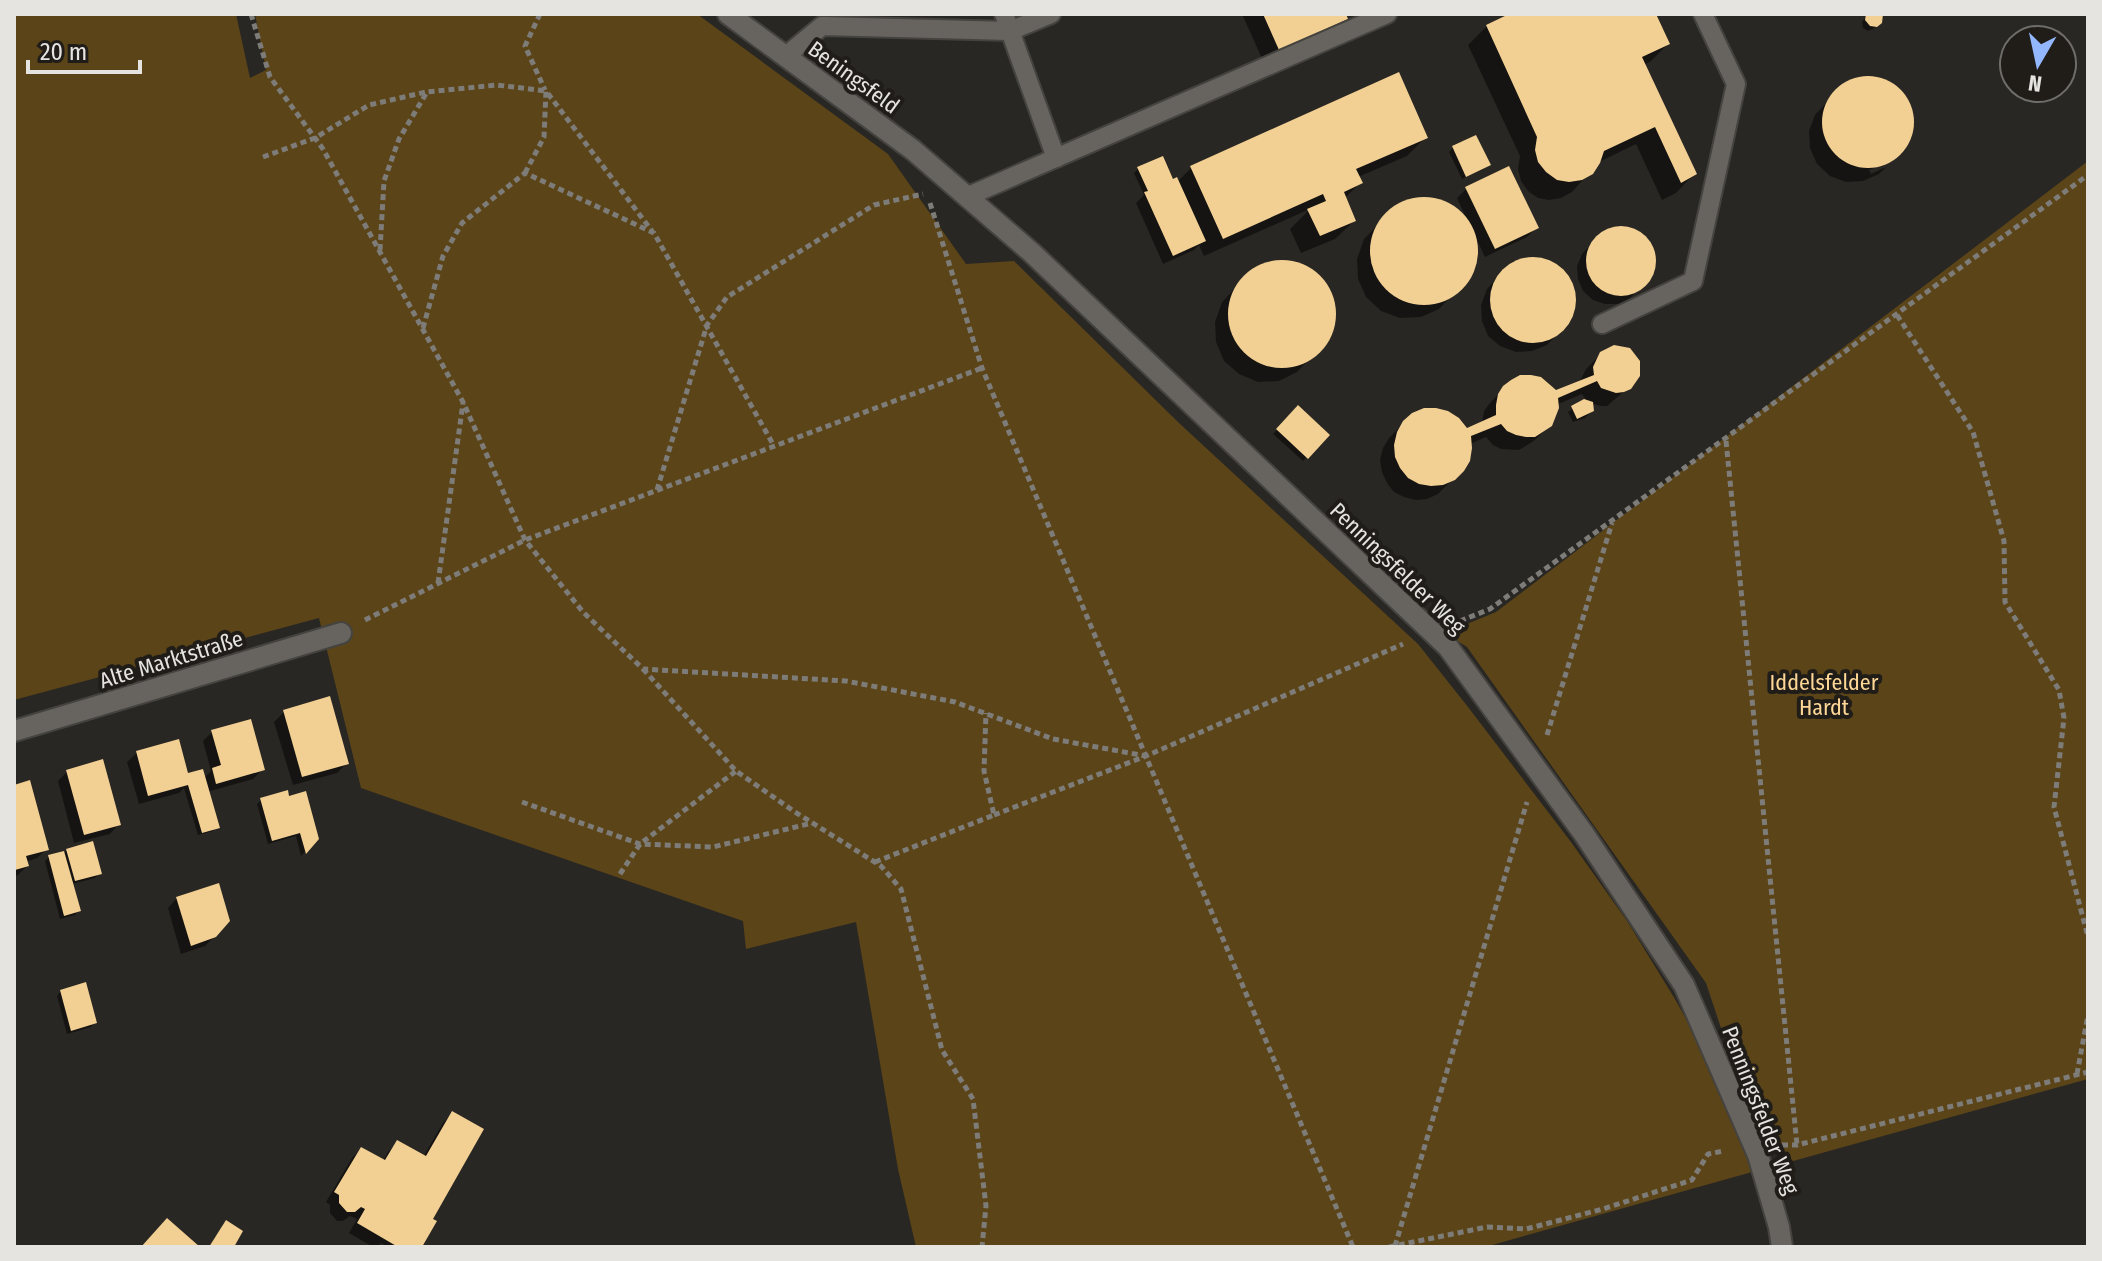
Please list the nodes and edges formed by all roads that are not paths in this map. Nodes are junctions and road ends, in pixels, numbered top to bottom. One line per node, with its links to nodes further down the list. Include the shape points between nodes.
1 (728, 14): 6 (street, Beningsfeld)
2 (1051, 14): 5 (lane)
3 (1387, 14): 8 (lane)
4 (1703, 14): 10 (lane, via 1736,84 1693,281)
5 (1007, 23): 6 (lane, via 822,26); 8 (lane)
6 (786, 56): 7 (street, Beningsfeld)
7 (913, 150): 9 (street, Penningsfelder Weg)
8 (1056, 158): 9 (lane)
9 (966, 197): 13 (street, Penningsfelder Weg, via 1031,252 1448,647 1584,834 1684,985 1754,1146)
10 (1602, 324)
11 (341, 633): 12 (street, Alte Marktstraße)
12 (14, 731)
13 (1782, 1247)

